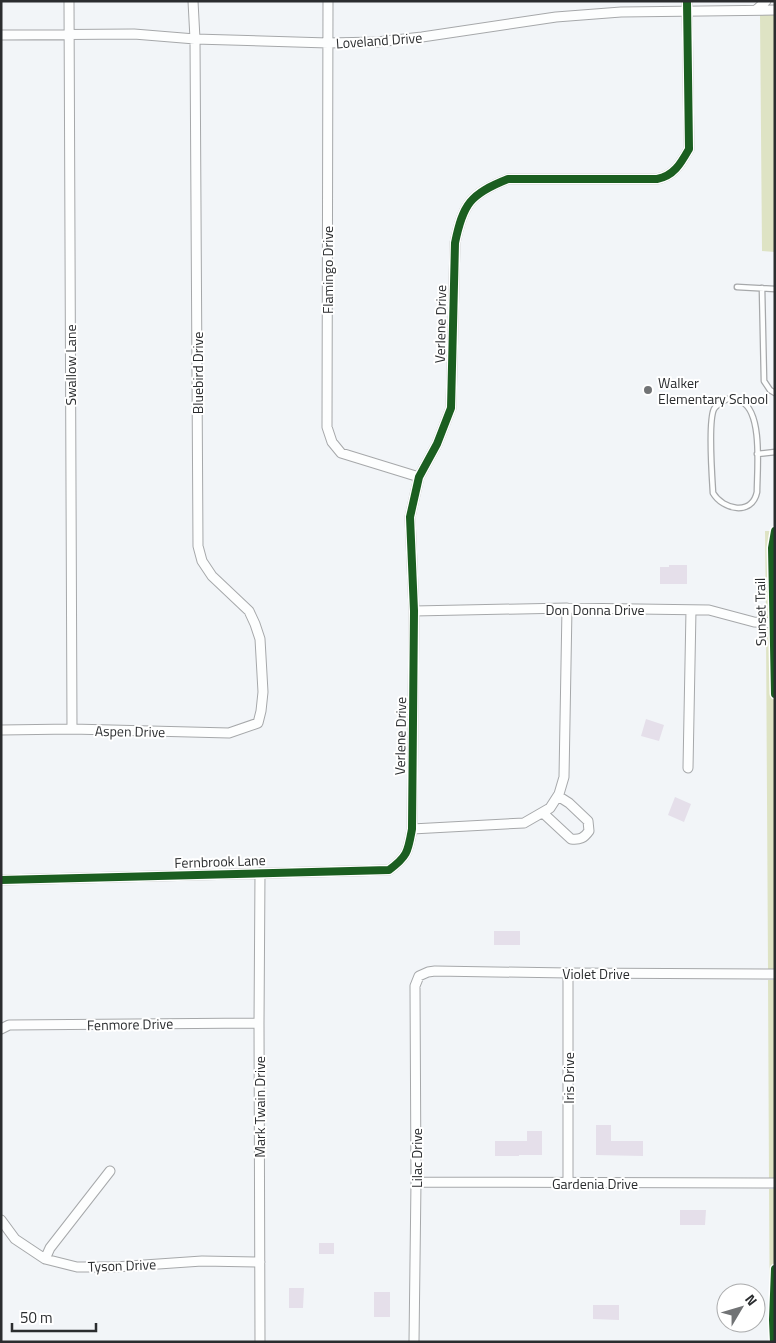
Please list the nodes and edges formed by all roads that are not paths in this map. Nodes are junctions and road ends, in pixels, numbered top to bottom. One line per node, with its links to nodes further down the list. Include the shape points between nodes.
1 (69, 1): 9 (street, Swallow Lane)
2 (193, 1): 10 (street, Bluebird Drive)
3 (328, 1): 11 (street, Flamingo Drive)
4 (766, 1): 6 (street)
5 (687, 6): 6 (street, Loveland Drive); 11 (street, Loveland Drive, via 566,16 377,42); 18 (street, Verlene Drive, via 689,149 680,166 664,178 657,179 508,179 476,196 466,208 455,243 451,408 437,444)
6 (756, 10): 7 (street, Loveland Drive)
7 (775, 10)
8 (1, 34): 9 (street, Loveland Drive)
9 (69, 34): 10 (street, Loveland Drive, via 134,34); 25 (street, Swallow Lane)
10 (195, 39): 11 (street, Loveland Drive); 23 (street, Bluebird Drive, via 198,546 202,561 212,576 249,611 255,624 260,639 263,692)
11 (328, 44): 18 (street, Flamingo Drive, via 327,427 332,442 341,453)
12 (737, 287): 13 (lane)
13 (762, 288): 14 (lane); 15 (lane, via 764,381)
14 (775, 289)
15 (775, 393)
16 (775, 452): 17 (lane)
17 (757, 454): 17 (lane, via 757,433 750,409 735,399 719,403 714,408 711,434 713,493 721,503 731,508 753,503)
18 (419, 476): 21 (street, Verlene Drive, via 410,517)
19 (568, 608): 20 (street, Don Donna Drive); 21 (street, Don Donna Drive); 27 (street, via 564,777)
20 (691, 610): 22 (street, Don Donna Drive, via 709,610 754,622); 26 (street)
21 (414, 611): 29 (street, Verlene Drive)
22 (775, 623)
23 (258, 722): 25 (street, Aspen Drive, via 229,733)
24 (1, 730): 25 (street, Aspen Drive)
25 (72, 730)
26 (688, 768)
27 (558, 796): 28 (street); 28 (street, via 588,821 586,836 572,839)
28 (543, 813): 29 (street, via 524,824)
29 (412, 829): 30 (street, Fernbrook Lane, via 408,852 389,870)
30 (260, 872): 31 (street, Fernbrook Lane); 35 (street, Mark Twain Drive)
31 (1, 880)
32 (568, 973): 33 (street, Violet Drive); 34 (street, Violet Drive, via 435,971); 39 (street, Iris Drive)
33 (775, 974)
34 (419, 976): 38 (street, Lilac Drive, via 415,986)
35 (259, 1023): 36 (street, Fenmore Drive, via 9,1025); 43 (street, Mark Twain Drive)
36 (1, 1028)
37 (110, 1171): 42 (street, via 50,1248)
38 (416, 1182): 39 (street, Gardenia Drive); 45 (street, Lilac Drive)
39 (568, 1183): 40 (street, Gardenia Drive)
40 (775, 1183)
41 (1, 1220): 42 (street, Tyson Drive, via 16,1239)
42 (45, 1260): 43 (street, Tyson Drive, via 76,1266 114,1267 202,1261)
43 (260, 1262): 44 (street, Mark Twain Drive)
44 (260, 1342)
45 (414, 1342)

